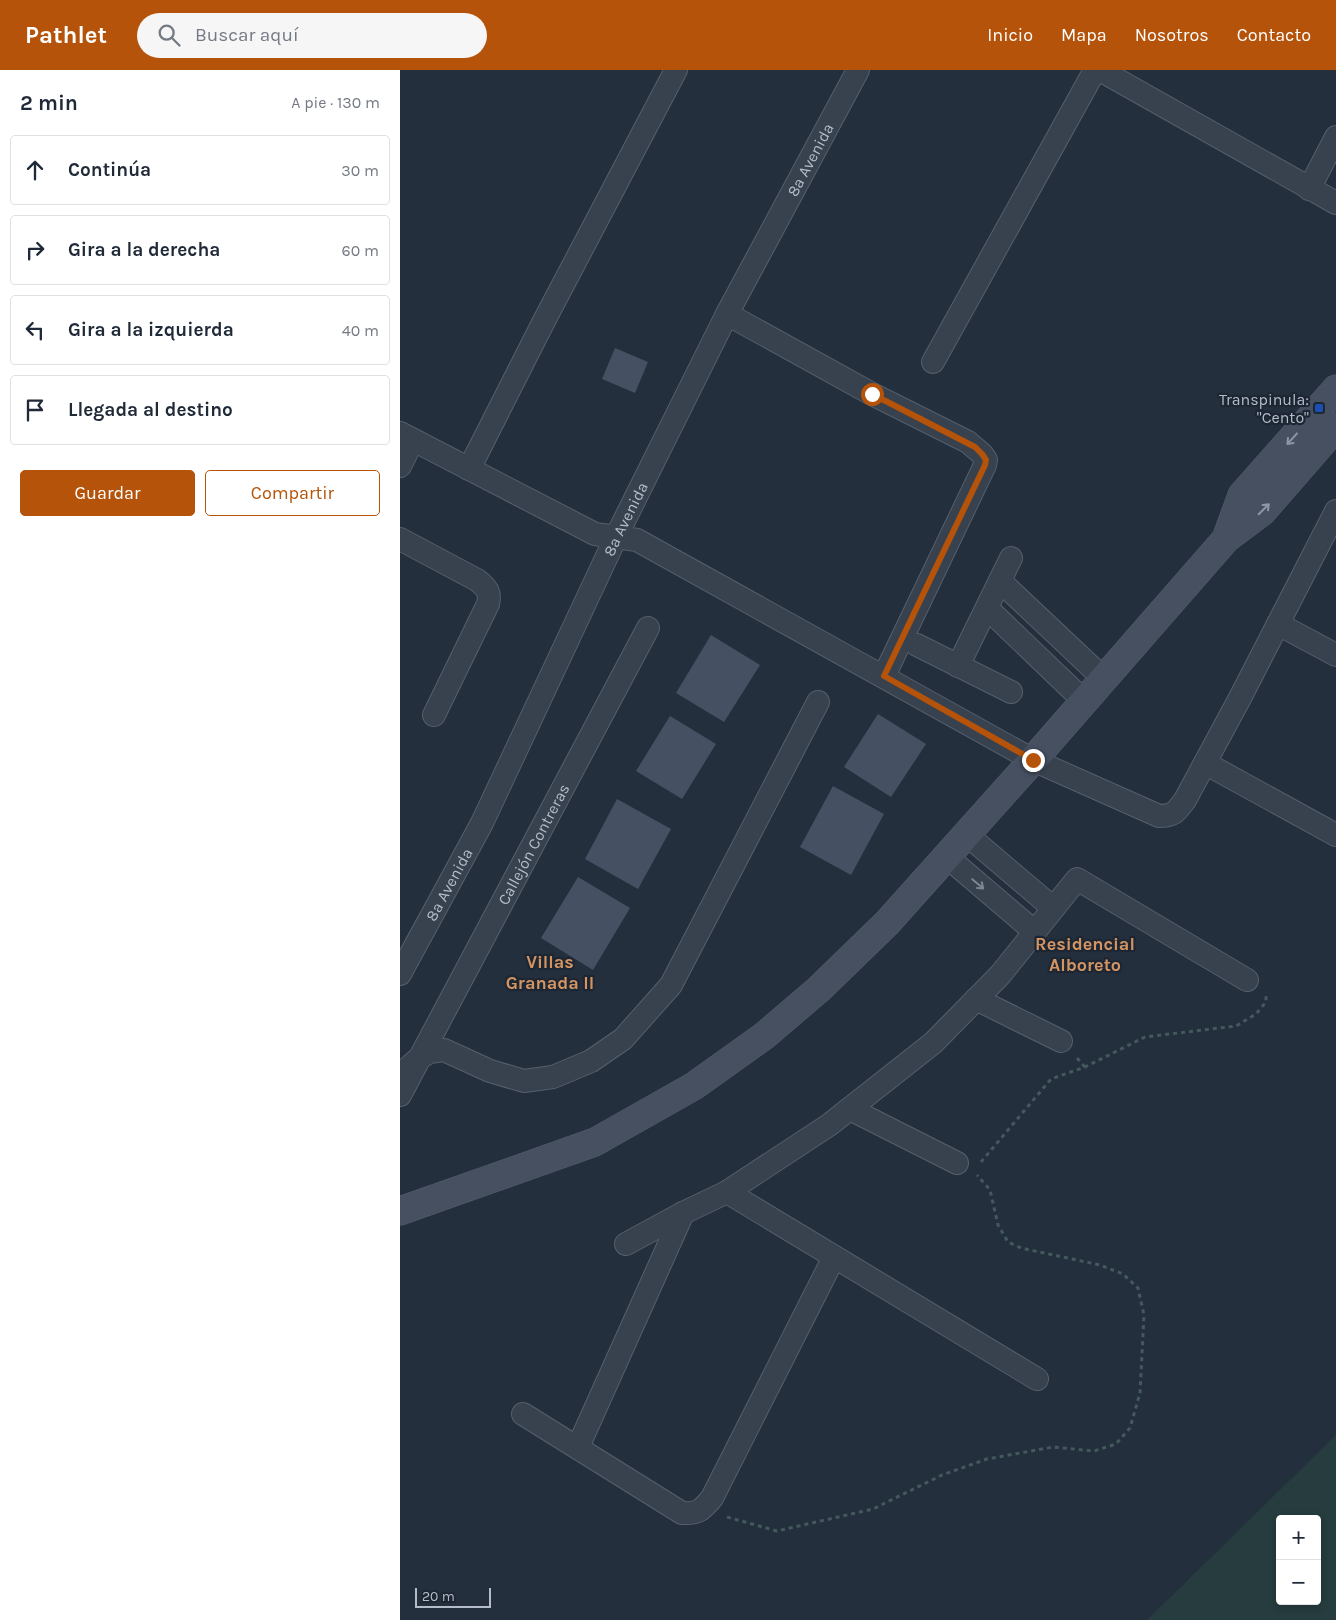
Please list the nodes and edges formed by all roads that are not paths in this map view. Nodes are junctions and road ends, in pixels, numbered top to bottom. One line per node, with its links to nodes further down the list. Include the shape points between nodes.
1 (676, 70): 14 (street)
2 (858, 70): 8 (street, 8a Avenida)
3 (1095, 70): 9 (street)
4 (1100, 70): 6 (street)
5 (1336, 137): 6 (street)
6 (1309, 189): 7 (street)
7 (1336, 203)
8 (727, 314): 16 (street, 8a Avenida); 27 (street, via 872,394 968,442 986,460)
9 (933, 362)
10 (1336, 389): 18 (main road, one-way to 18, via 1242,495)
11 (1336, 427): 18 (main road, one-way to 11, via 1262,512)
12 (407, 436): 13 (street); 14 (street)
13 (400, 466)
14 (469, 469): 16 (street, via 595,534)
15 (1336, 511): 22 (street)
16 (616, 536): 27 (street, via 637,540); 40 (street, 8a Avenida, via 482,823)
17 (400, 539): 32 (street, via 477,580 486,587 490,597)
18 (1226, 539): 28 (main road)
19 (1011, 558): 20 (street)
20 (1000, 580): 21 (street); 28 (street)
21 (987, 608): 26 (street); 30 (street)
22 (1278, 624): 25 (street); 34 (street)
23 (648, 628): 44 (street, Callejón Contreras)
24 (917, 646): 26 (street)
25 (1336, 656)
26 (958, 666): 29 (street)
27 (884, 676): 33 (street)
28 (1104, 678): 30 (main road)
29 (1011, 692)
30 (1084, 701): 33 (main road)
31 (818, 702): 44 (street, via 671,985 623,1039 591,1061 553,1077 524,1080 490,1070 444,1050 429,1052)
32 (434, 715)
33 (1033, 760): 34 (street, via 1159,816 1170,816 1178,810); 35 (main road)
34 (1205, 763): 36 (street)
35 (966, 834): 37 (main road); 38 (street)
36 (1336, 835)
37 (946, 856): 39 (street, one-way to 39); 50 (main road, via 887,923 818,989 764,1036 694,1086 595,1142)
38 (1053, 908): 39 (street); 41 (street, via 1077,879)
39 (1035, 932): 42 (street)
40 (400, 974)
41 (1247, 980)
42 (976, 999): 43 (street); 47 (street, via 933,1043)
43 (1061, 1041)
44 (417, 1060): 45 (street, Callejón Contreras); 46 (street, Callejón Contreras)
45 (400, 1074)
46 (400, 1095)
47 (850, 1109): 48 (street); 49 (street)
48 (966, 1167)
49 (726, 1192): 51 (street); 53 (street)
50 (400, 1211)
51 (683, 1213): 52 (street); 56 (street)
52 (626, 1244)
53 (834, 1257): 54 (street); 56 (street, via 712,1498 702,1510 682,1513)
54 (1037, 1378)
55 (523, 1414): 56 (street)
56 (578, 1447)

